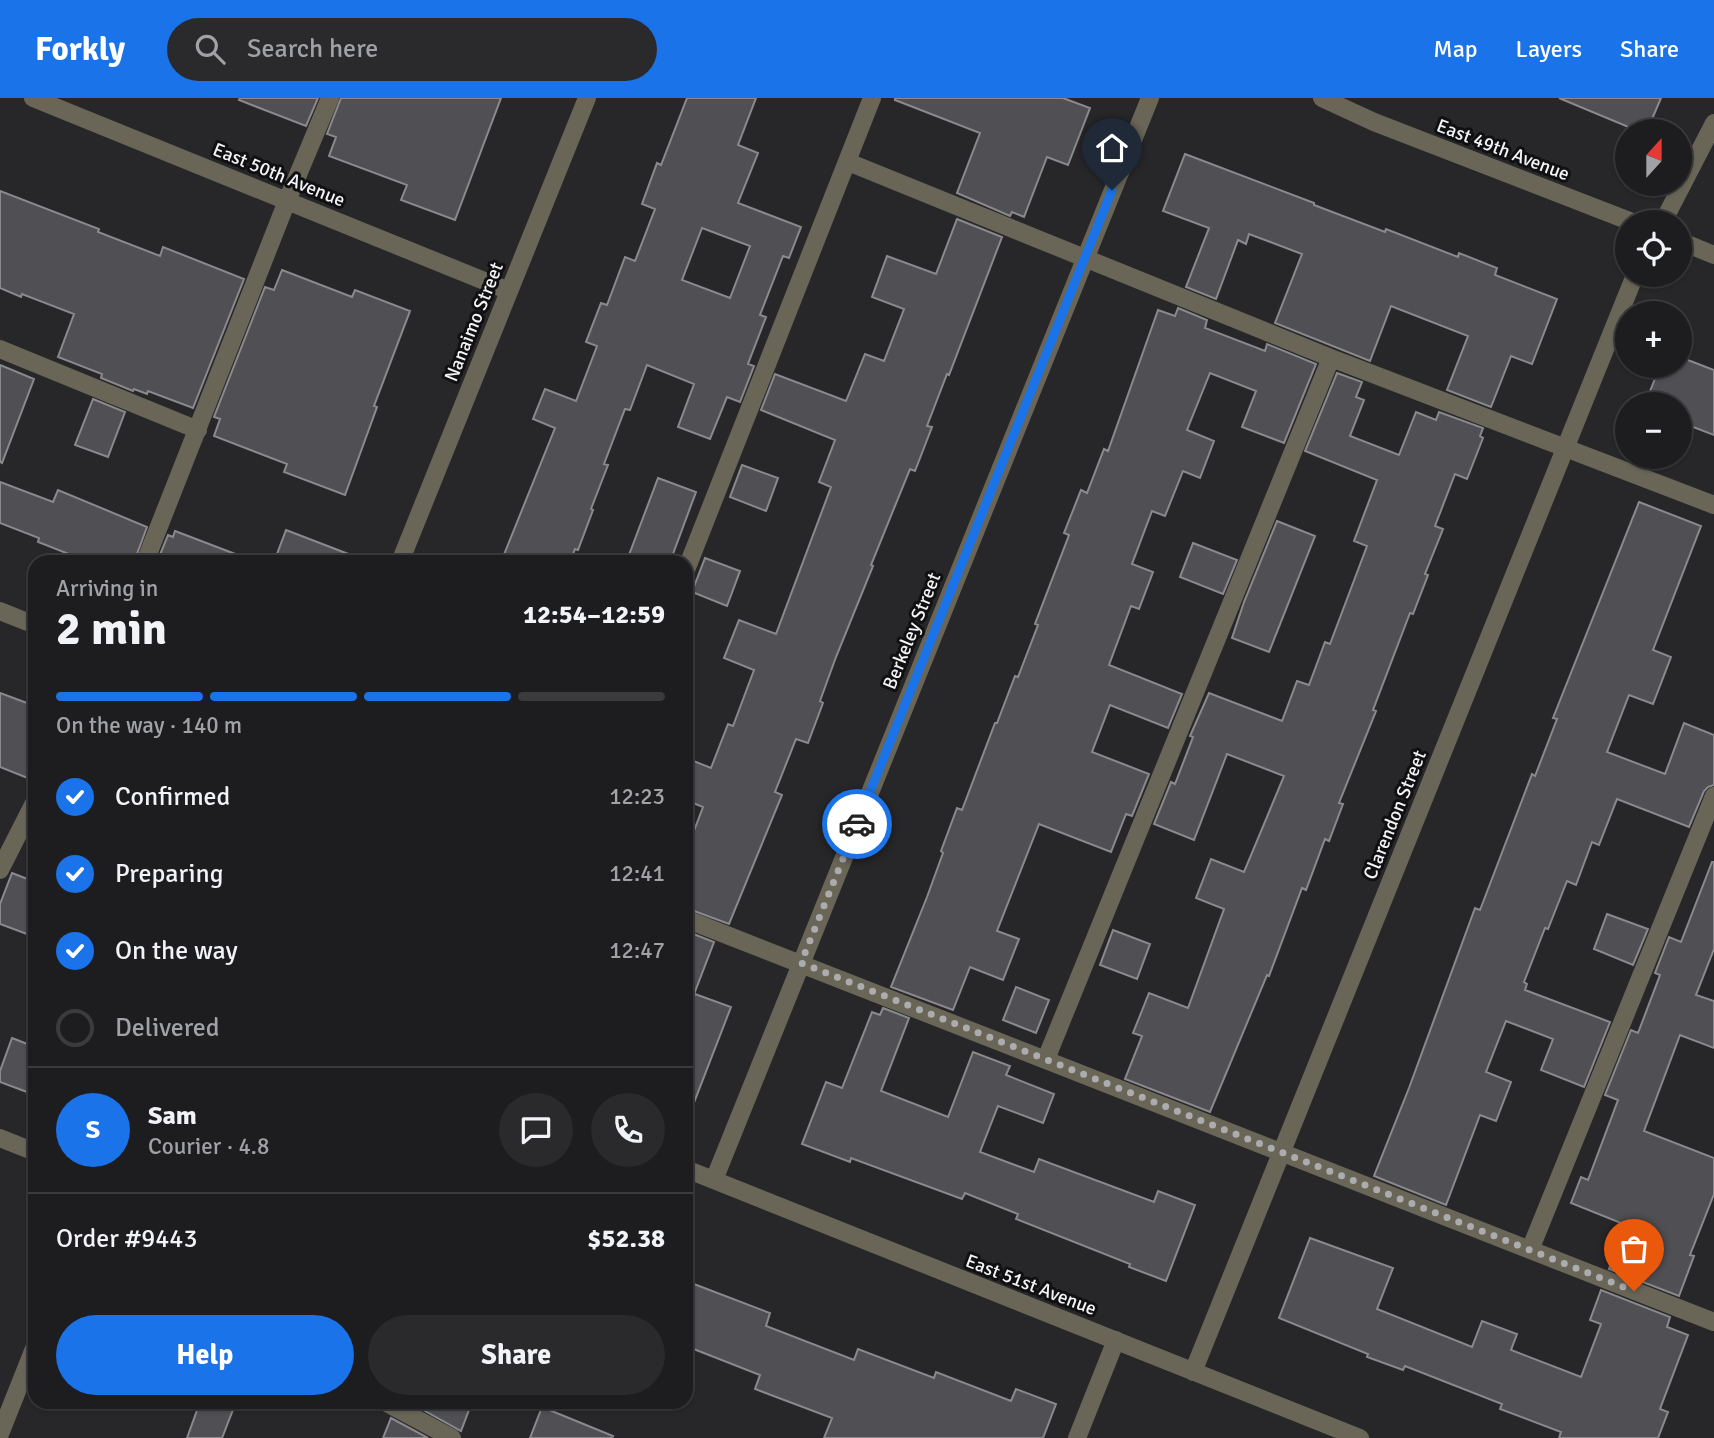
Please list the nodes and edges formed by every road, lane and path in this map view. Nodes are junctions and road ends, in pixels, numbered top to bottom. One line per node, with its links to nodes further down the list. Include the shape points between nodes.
1 (33, 98): 9 (street, East 50th Avenue)
2 (330, 98): 9 (street)
3 (587, 98): 16 (street, Nanaimo Street)
4 (872, 98): 8 (street)
5 (1150, 98): 14 (street, Berkeley Street)
6 (1322, 98): 11 (street, East 49th Avenue)
7 (1714, 123): 10 (street)
8 (848, 162): 14 (street); 24 (street)
9 (287, 201): 16 (street, East 50th Avenue); 19 (street)
10 (1669, 210)
11 (1615, 215)
12 (1692, 246): 13 (street)
13 (1714, 254)
14 (1084, 259): 18 (street); 31 (street, Berkeley Street)
15 (1630, 287): 20 (street, Clarendon Street)
16 (509, 291): 23 (street, Nanaimo Street)
17 (0, 349): 19 (street)
18 (1331, 358): 20 (street); 32 (street)
19 (198, 430): 22 (street)
20 (1567, 447): 21 (street); 35 (street, Clarendon Street)
21 (1714, 506)
22 (148, 555)
23 (403, 555)
24 (692, 555)
25 (0, 611): 26 (street)
26 (28, 622)
27 (1714, 796): 38 (street)
28 (28, 815): 29 (street)
29 (0, 870)
30 (693, 922): 31 (street)
31 (801, 963): 32 (street); 37 (street, Berkeley Street)
32 (1046, 1059): 35 (street)
33 (0, 1138): 34 (street)
34 (28, 1149)
35 (1282, 1151): 38 (street); 42 (street, Clarendon Street)
36 (693, 1172): 37 (street, East 51st Avenue)
37 (714, 1180): 40 (street, East 51st Avenue)
38 (1530, 1250): 39 (street)
39 (1714, 1322)
40 (1116, 1340): 42 (street, East 51st Avenue); 46 (street)
41 (28, 1364): 44 (street)
42 (1194, 1372): 47 (street, East 51st Avenue)
43 (398, 1409): 45 (street)
44 (0, 1434)
45 (452, 1438)
46 (1077, 1438)
47 (1360, 1438)

